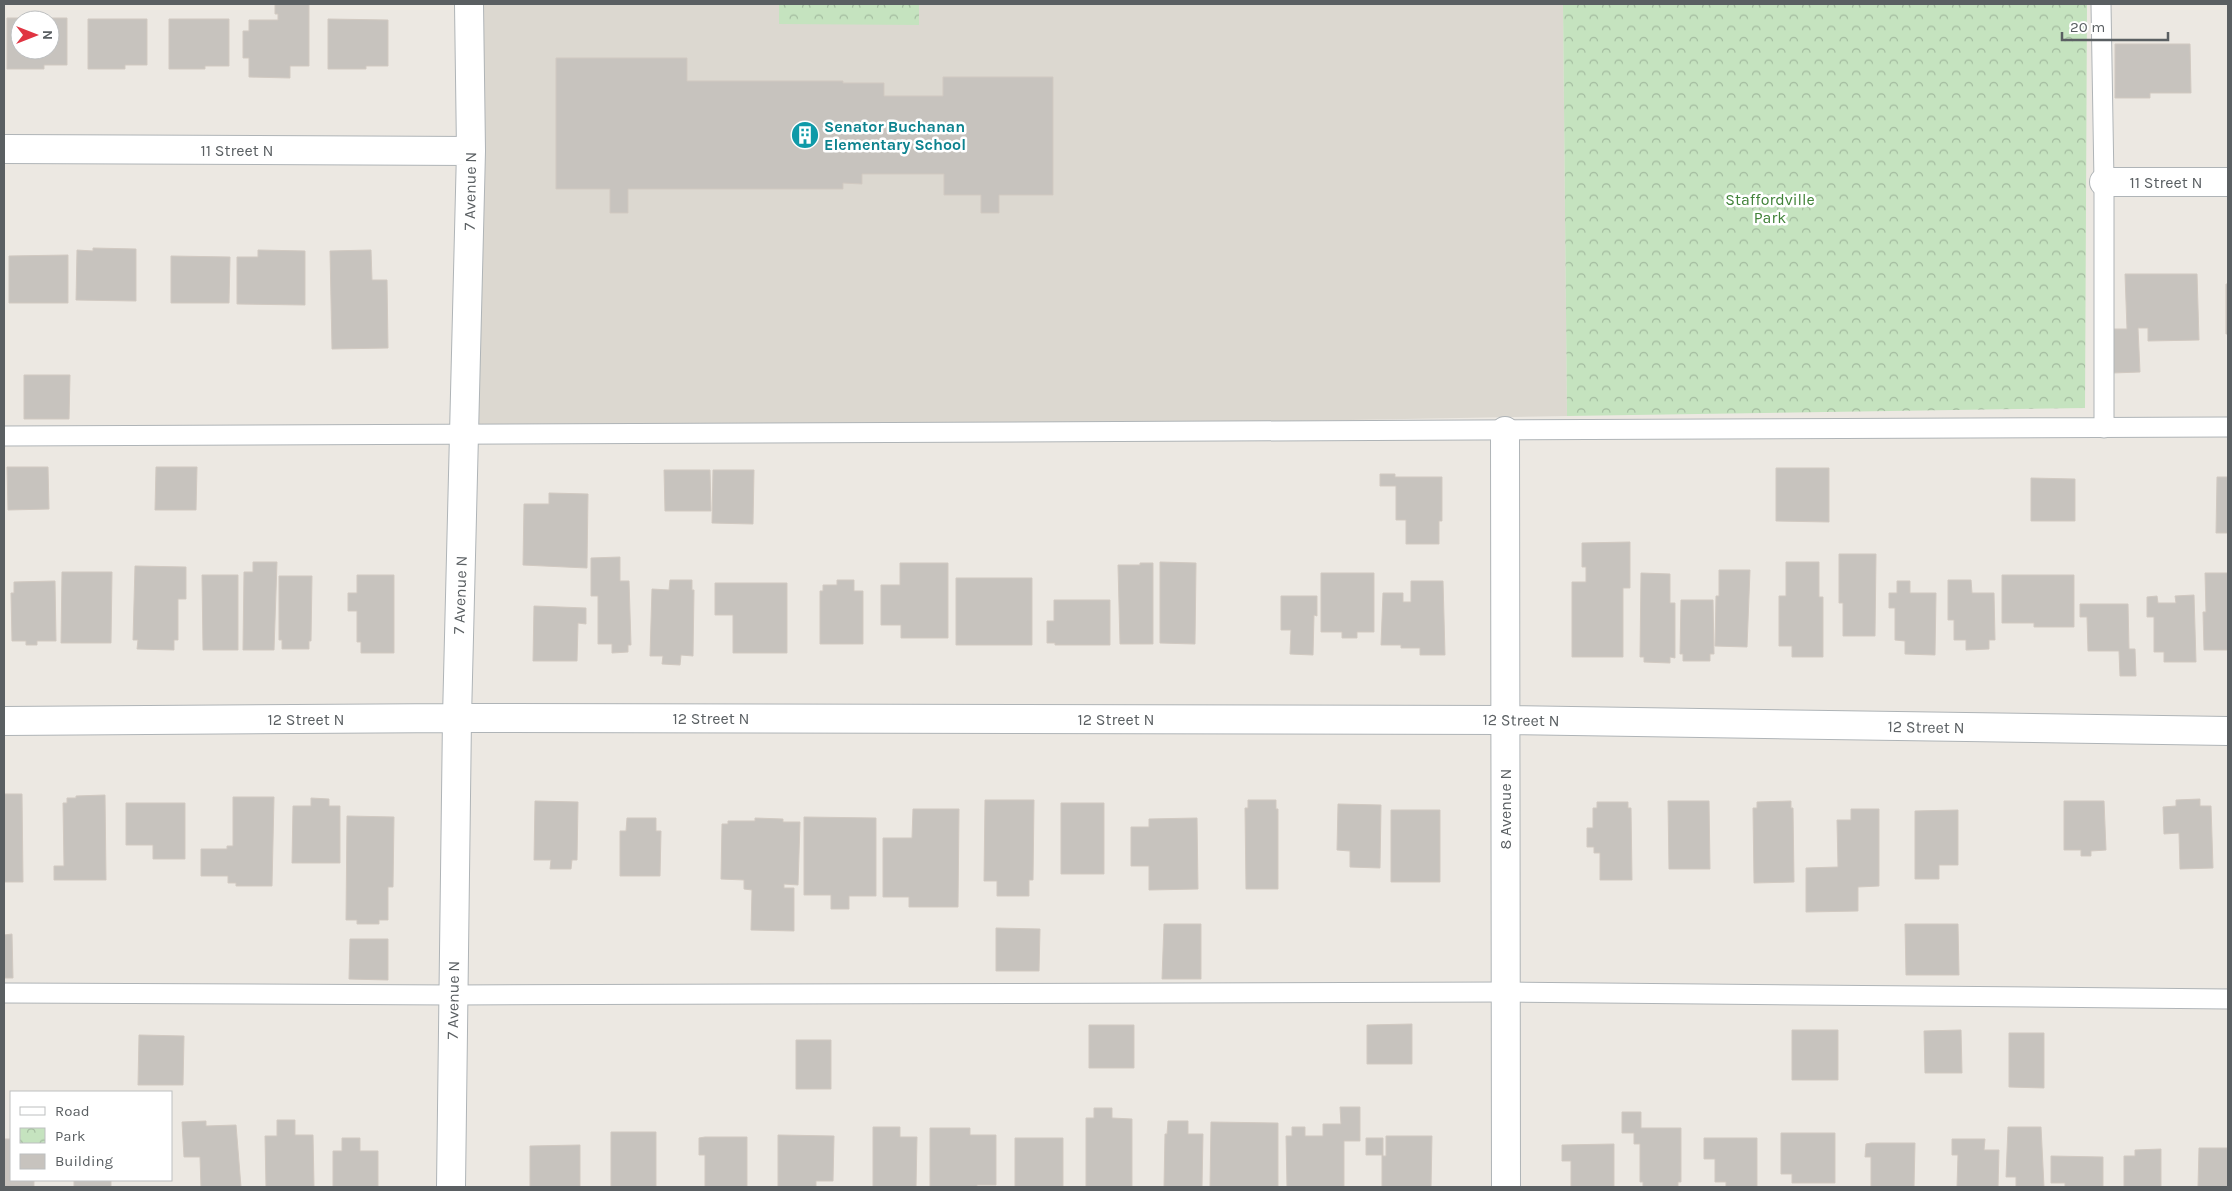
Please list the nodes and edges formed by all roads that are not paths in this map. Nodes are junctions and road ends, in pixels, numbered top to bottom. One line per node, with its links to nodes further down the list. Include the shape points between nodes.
1 (469, 4): 4 (street, 7 Avenue N)
2 (2101, 4): 5 (lane)
3 (4, 149): 4 (street, 11 Street N)
4 (471, 151): 11 (street, 7 Avenue N)
5 (2104, 182): 6 (street, 11 Street N); 8 (lane)
6 (2228, 182)
7 (2228, 427): 8 (lane)
8 (2104, 428): 9 (lane)
9 (1505, 431): 11 (lane); 13 (street, 8 Avenue N)
10 (4, 436): 11 (lane)
11 (465, 436): 12 (street, 7 Avenue N)
12 (457, 718): 13 (street, 12 Street N); 14 (street, 12 Street N); 18 (street, 7 Avenue N)
13 (1505, 720): 15 (street, 12 Street N); 16 (street, 8 Avenue N)
14 (4, 721)
15 (2228, 731)
16 (1505, 992): 18 (lane); 19 (lane); 21 (street, 8 Avenue N)
17 (4, 993): 18 (lane)
18 (453, 995): 20 (street, 7 Avenue N)
19 (2228, 999)
20 (451, 1187)
21 (1506, 1187)

